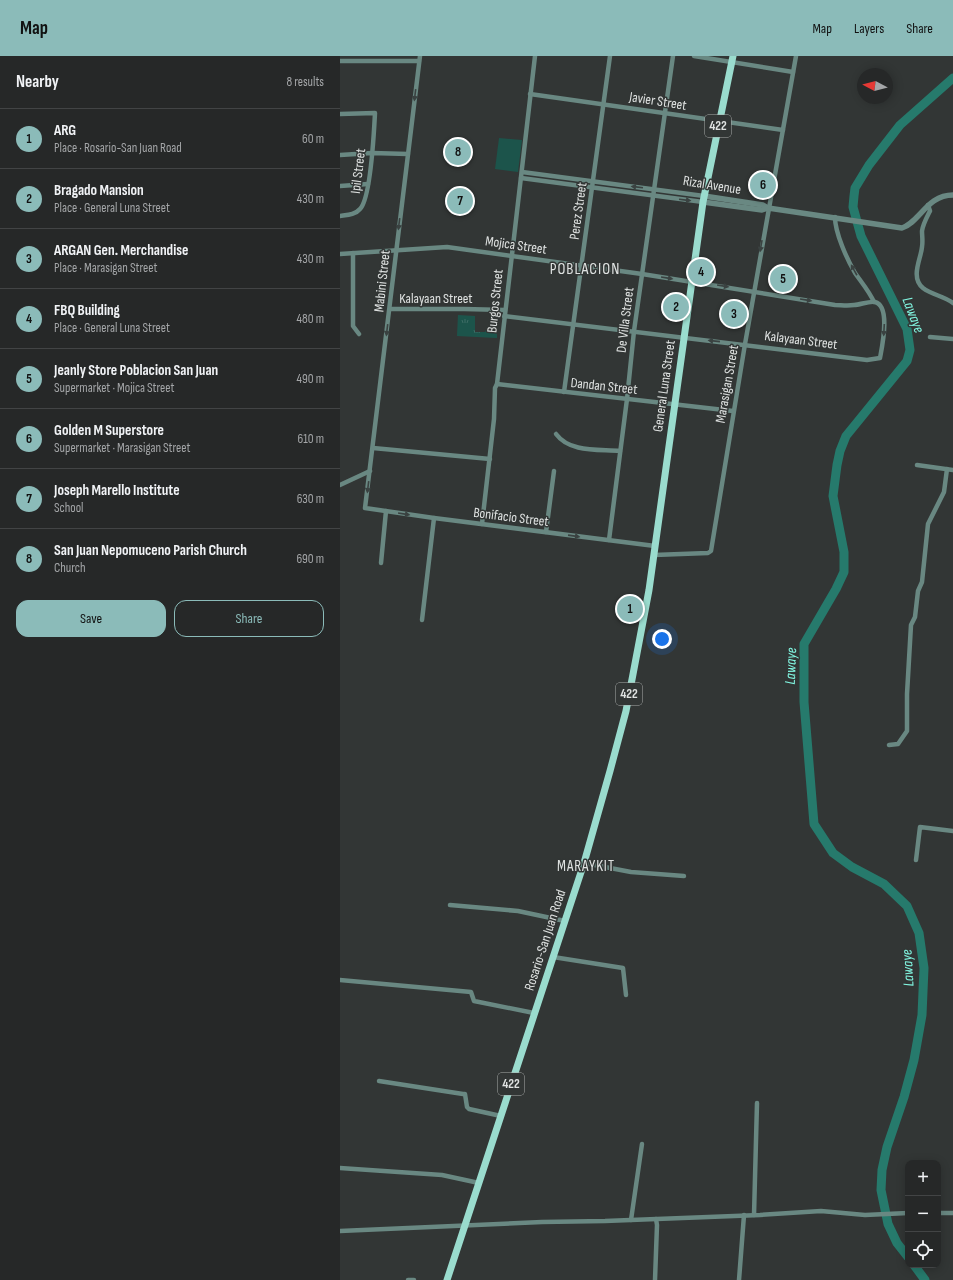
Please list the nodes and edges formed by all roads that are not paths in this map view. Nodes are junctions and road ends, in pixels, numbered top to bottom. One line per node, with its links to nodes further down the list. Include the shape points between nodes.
1 (535, 56): 10 (street, Burgos Street)
2 (610, 56): 11 (street, Perez Street)
3 (673, 56): 12 (street, De Villa Street)
4 (694, 56): 7 (street)
5 (796, 56): 9 (street, Marasigan Street)
6 (419, 58): 8 (street); 17 (street, Mabini Street, one-way to 17)
7 (732, 59): 9 (street); 14 (main road, General Luna Street / 422)
8 (340, 61)
9 (793, 72): 15 (street, Marasigan Street)
10 (530, 94): 11 (street, Javier Street); 19 (street, Burgos Street)
11 (603, 104): 12 (street, Javier Street); 22 (street, Perez Street)
12 (664, 113): 14 (street, Javier Street); 27 (street, De Villa Street)
13 (340, 114): 16 (street, Ipil Street, via 375,113)
14 (719, 122): 15 (street, Javier Street); 30 (main road, General Luna Street / 422)
15 (783, 130): 32 (street, Marasigan Street)
16 (372, 153): 17 (street); 18 (street); 24 (street, Ipil Street)
17 (408, 154): 35 (street, Mabini Street, one-way to 35)
18 (340, 155)
19 (522, 172): 20 (street, Rizal Avenue); 21 (street, Burgos Street)
20 (558, 176): 22 (street, Rizal Avenue); 23 (street)
21 (521, 178): 23 (street, Rizal Avenue); 38 (street, Burgos Street)
22 (593, 181): 26 (street, Perez Street); 27 (street, Rizal Avenue, one-way to 22)
23 (557, 183): 26 (street, Rizal Avenue)
24 (368, 184): 25 (street); 33 (street, Ipil Street, via 365,203 359,210 351,215)
25 (340, 186)
26 (592, 187): 28 (street, Rizal Avenue); 39 (street, Perez Street)
27 (654, 189): 28 (street, De Villa Street); 30 (street, Rizal Avenue)
28 (653, 195): 30 (street, Rizal Avenue, one-way to 30); 40 (street, De Villa Street)
29 (953, 195): 31 (street, via 940,198)
30 (703, 199): 32 (street, Rizal Avenue, via 763,205); 41 (main road, General Luna Street / 422)
31 (928, 205): 34 (street, Rizal Avenue, via 905,227); 44 (street, via 930,211 922,231 918,281 922,287)
32 (768, 208): 34 (street, Rizal Avenue); 42 (street, Marasigan Street, one-way to 42)
33 (340, 216)
34 (836, 217): 43 (street, one-way to 34, via 848,258 836,228)
35 (396, 250): 36 (street, Mojica Street); 38 (street, Mojica Street, via 447,247); 45 (street, Mabini Street)
36 (353, 253): 37 (street, Mojica Street); 49 (street, via 353,326)
37 (340, 254)
38 (511, 255): 39 (street, Mojica Street); 46 (street, Burgos Street)
39 (582, 265): 40 (street, Mojica Street); 47 (street, Perez Street)
40 (642, 274): 41 (street, Mojica Street, one-way to 41); 48 (street, De Villa Street)
41 (692, 282): 42 (street, Mojica Street, one-way to 42); 51 (main road, General Luna Street / 422)
42 (754, 291): 43 (street, Mojica Street, one-way to 43, via 835,305); 53 (street, Marasigan Street)
43 (876, 303): 53 (street, Kalayaan Street, one-way to 53, via 883,313 885,324 880,358 866,360)
44 (953, 303)
45 (390, 309): 46 (street, Kalayaan Street, via 464,308); 60 (street, Mabini Street, one-way to 60)
46 (505, 313): 47 (street, Kalayaan Street); 54 (street, Burgos Street)
47 (574, 324): 48 (street, Kalayaan Street); 55 (street, Perez Street)
48 (634, 331): 51 (street, Kalayaan Street); 56 (street, De Villa Street)
49 (359, 334)
50 (930, 337): 52 (street)
51 (684, 338): 53 (street, Kalayaan Street, one-way to 51); 57 (main road, General Luna Street / 422)
52 (953, 339)
53 (745, 344): 58 (street, Marasigan Street)
54 (497, 384): 55 (street, Dandan Street); 62 (street, Burgos Street)
55 (564, 392): 56 (street, Dandan Street)
56 (627, 399): 57 (street, Dandan Street); 61 (street, De Villa Street)
57 (675, 404): 58 (street, Dandan Street); 75 (main road, General Luna Street / 422)
58 (733, 411): 76 (street, Marasigan Street, via 711,551)
59 (556, 434): 61 (street, via 561,441 578,448)
60 (373, 448): 62 (street); 67 (street, Mabini Street)
61 (620, 451): 74 (street, De Villa Street)
62 (490, 459): 72 (street, Burgos Street)
63 (917, 465): 64 (street)
64 (947, 469): 66 (street); 79 (street, via 944,492 928,524 922,582 911,625 907,731 898,744)
65 (554, 470): 73 (street)
66 (953, 470)
67 (370, 471): 68 (street); 69 (street, Mabini Street, one-way to 69)
68 (340, 485)
69 (365, 508): 70 (street, Bonifacio Street)
70 (386, 511): 71 (street, Bonifacio Street, one-way to 71); 77 (street)
71 (434, 518): 72 (street, Bonifacio Street); 78 (street)
72 (482, 524): 73 (street, Bonifacio Street)
73 (546, 532): 74 (street, Bonifacio Street, one-way to 74)
74 (609, 540): 75 (street, Bonifacio Street)
75 (655, 546): 76 (main road, General Luna Street / 422)
76 (654, 555): 82 (main road, Rosario-San Juan Road / 422, via 626,711)
77 (381, 562)
78 (422, 620)
79 (889, 745)
80 (953, 830): 81 (street, via 920,827)
81 (916, 860)
82 (584, 863): 83 (street, via 631,872); 85 (main road, Rosario-San Juan Road / 422)
83 (684, 876)
84 (450, 905): 85 (street, via 518,911)
85 (565, 921): 86 (main road, Rosario-San Juan Road / 422)
86 (553, 957): 88 (street, via 623,968); 89 (main road, Rosario-San Juan Road / 422)
87 (340, 980): 89 (street, via 471,992 474,1001)
88 (626, 995)
89 (534, 1013): 92 (main road, Rosario-San Juan Road / 422)
90 (379, 1081): 92 (street, via 465,1094 466,1107 469,1109)
91 (757, 1103): 100 (street)
92 (501, 1116): 95 (main road, Rosario-San Juan Road / 422)
93 (642, 1144): 102 (street)
94 (340, 1168): 95 (street, via 442,1175)
95 (479, 1183): 103 (main road, Rosario-San Juan Road / 422)
96 (905, 1213): 100 (street, via 865,1215 821,1211)
97 (941, 1213): 98 (street)
98 (953, 1213)
99 (744, 1215): 100 (street); 101 (street); 109 (street)
100 (754, 1215)
101 (656, 1219): 102 (street); 108 (street)
102 (631, 1220): 103 (street)
103 (464, 1226): 104 (street); 107 (main road, Rosario-San Juan Road / 422)
104 (340, 1231)
105 (408, 1280): 106 (street)
106 (414, 1280)
107 (447, 1280)
108 (655, 1280)
109 (739, 1280)

